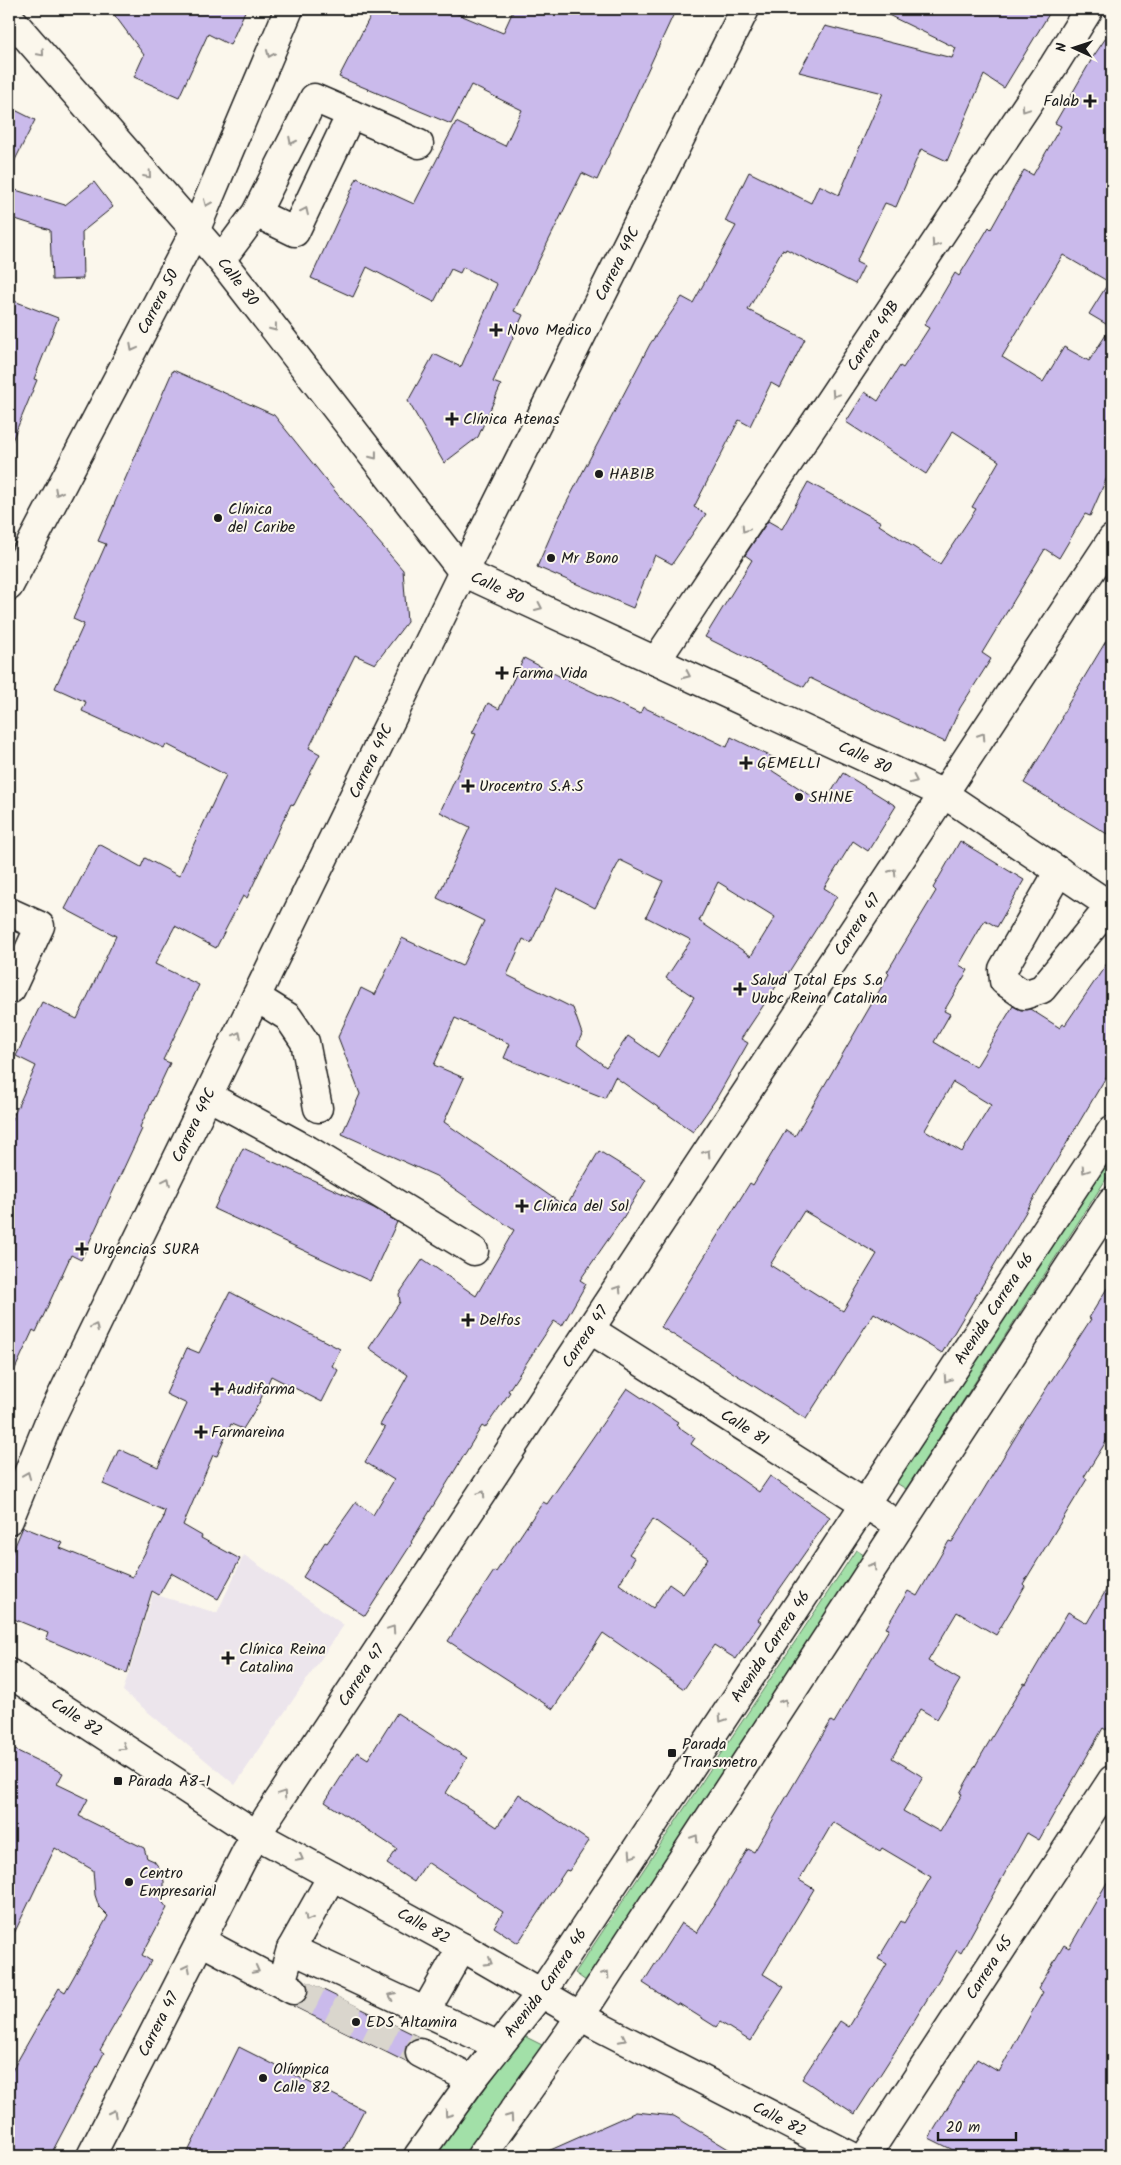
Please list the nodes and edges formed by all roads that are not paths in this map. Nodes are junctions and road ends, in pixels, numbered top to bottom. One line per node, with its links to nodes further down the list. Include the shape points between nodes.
1 (289, 9): 8 (street, Carrera 50, one-way to 8)
2 (745, 9): 11 (street, Carrera 49C)
3 (1089, 9): 13 (street, Carrera 49B, one-way to 13)
4 (9, 17): 8 (street, Calle 80, one-way to 8)
5 (351, 114): 6 (street); 7 (street, one-way to 7, via 314,98); 7 (street, one-way to 5, via 295,232)
6 (419, 144)
7 (256, 213): 9 (street)
8 (196, 229): 9 (street, Calle 80); 12 (street, Carrera 50, one-way to 12)
9 (221, 260): 11 (street, Calle 80, one-way to 11)
10 (1112, 539): 14 (street, Carrera 47, one-way to 10)
11 (463, 572): 13 (street, Calle 80, one-way to 13); 19 (street, Carrera 49C)
12 (9, 586)
13 (656, 661): 14 (street, Calle 80, one-way to 14)
14 (944, 794): 15 (street, Calle 80); 25 (street, Carrera 47, one-way to 14)
15 (1059, 871): 16 (street, Calle 80); 16 (street, via 1003,969 1004,981 1024,995 1042,989)
16 (1111, 906)
17 (9, 912): 18 (street, via 40,926)
18 (9, 990)
19 (256, 997): 20 (street, Carrera 49C, one-way to 19); 21 (street, via 288,1016 305,1042)
20 (208, 1096): 24 (street, via 308,1150); 27 (street, Carrera 49C, one-way to 20, via 48,1424)
21 (318, 1108)
22 (1112, 1130): 26 (street, Avenida Carrera 46, one-way to 26)
23 (1112, 1201): 28 (street)
24 (474, 1251)
25 (591, 1330): 26 (street, Calle 81); 31 (street, Carrera 47, one-way to 25)
26 (865, 1504): 28 (street, Calle 81); 36 (street, Avenida Carrera 46, one-way to 36)
27 (9, 1520)
28 (900, 1526): 38 (street, one-way to 28)
29 (9, 1673): 31 (street, Calle 82, one-way to 31)
30 (1112, 1780): 46 (street, Carrera 45)
31 (257, 1835): 32 (street, Calle 82, one-way to 32); 33 (street, Carrera 47)
32 (332, 1876): 34 (street, Calle 82); 35 (street, one-way to 35)
33 (201, 1941): 35 (street, one-way to 35, via 287,1987); 42 (street, Carrera 47, one-way to 33)
34 (462, 1947): 36 (street, Calle 82, one-way to 36); 37 (street)
35 (291, 1949): 37 (street, one-way to 35)
36 (542, 1992): 38 (street, Calle 82); 39 (street, Avenida Carrera 46)
37 (425, 2012): 39 (street)
38 (580, 2016): 44 (street, one-way to 38); 45 (street, Calle 82, one-way to 45)
39 (499, 2046): 41 (street, Avenida Carrera 46)
40 (420, 2054): 41 (street)
41 (472, 2080): 43 (street, Avenida Carrera 46, one-way to 43)
42 (91, 2156)
43 (418, 2156)
44 (482, 2156)
45 (851, 2156)
46 (866, 2156)

